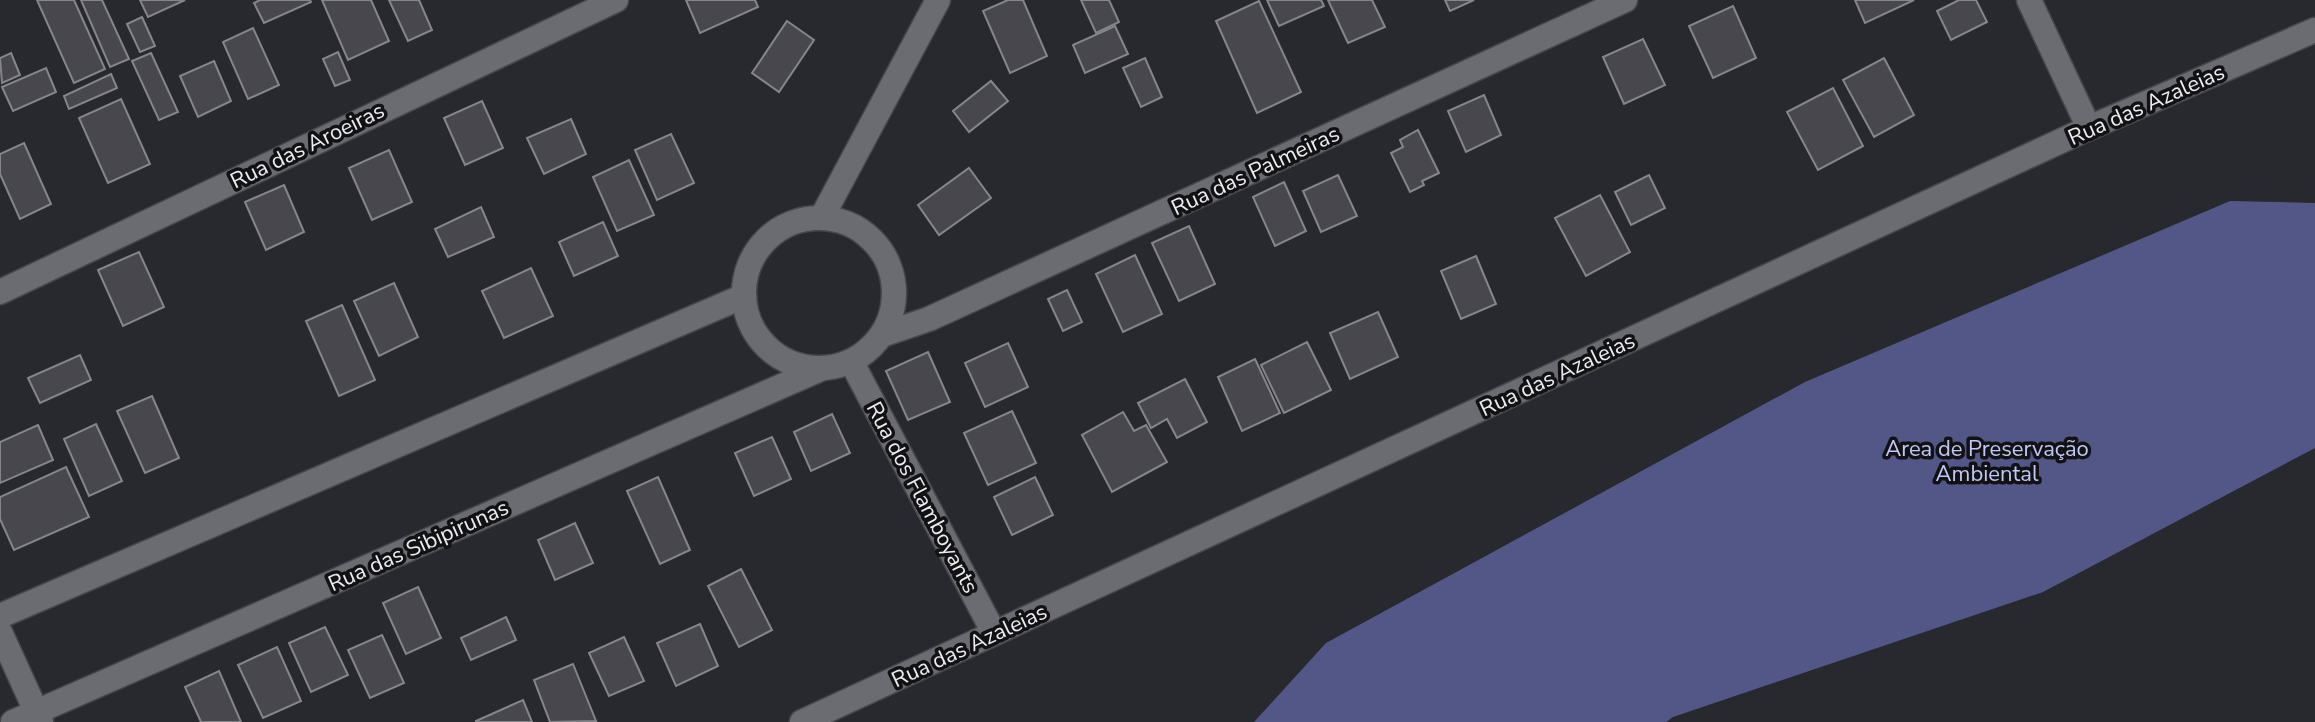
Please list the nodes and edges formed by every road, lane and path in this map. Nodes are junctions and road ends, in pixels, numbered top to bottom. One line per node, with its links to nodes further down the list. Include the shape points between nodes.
1 (616, 0): 5 (street, Rua das Aroeiras)
2 (938, 0): 8 (street)
3 (1625, 0): 11 (street, Rua das Palmeiras, via 929,319)
4 (2029, 0): 7 (street)
5 (586, 7): 9 (street, Rua das Aroeiras)
6 (2315, 30): 7 (street, Rua das Azaleias)
7 (2089, 128): 16 (street, Rua das Azaleias)
8 (822, 217): 10 (street, via 797,220 758,249 747,271); 11 (street, via 864,232 891,268 892,314)
9 (0, 292)
10 (744, 296): 13 (street, via 749,320 778,356); 14 (street)
11 (882, 335): 12 (street)
12 (851, 361): 13 (street); 16 (street, Rua dos Flamboyants)
13 (823, 368): 17 (street, Rua das Sibipirunas)
14 (0, 616)
15 (0, 632): 17 (street)
16 (994, 633): 19 (street, Rua das Azaleias)
17 (38, 716): 18 (street, Rua das Sibipirunas)
18 (13, 722)
19 (802, 722)

